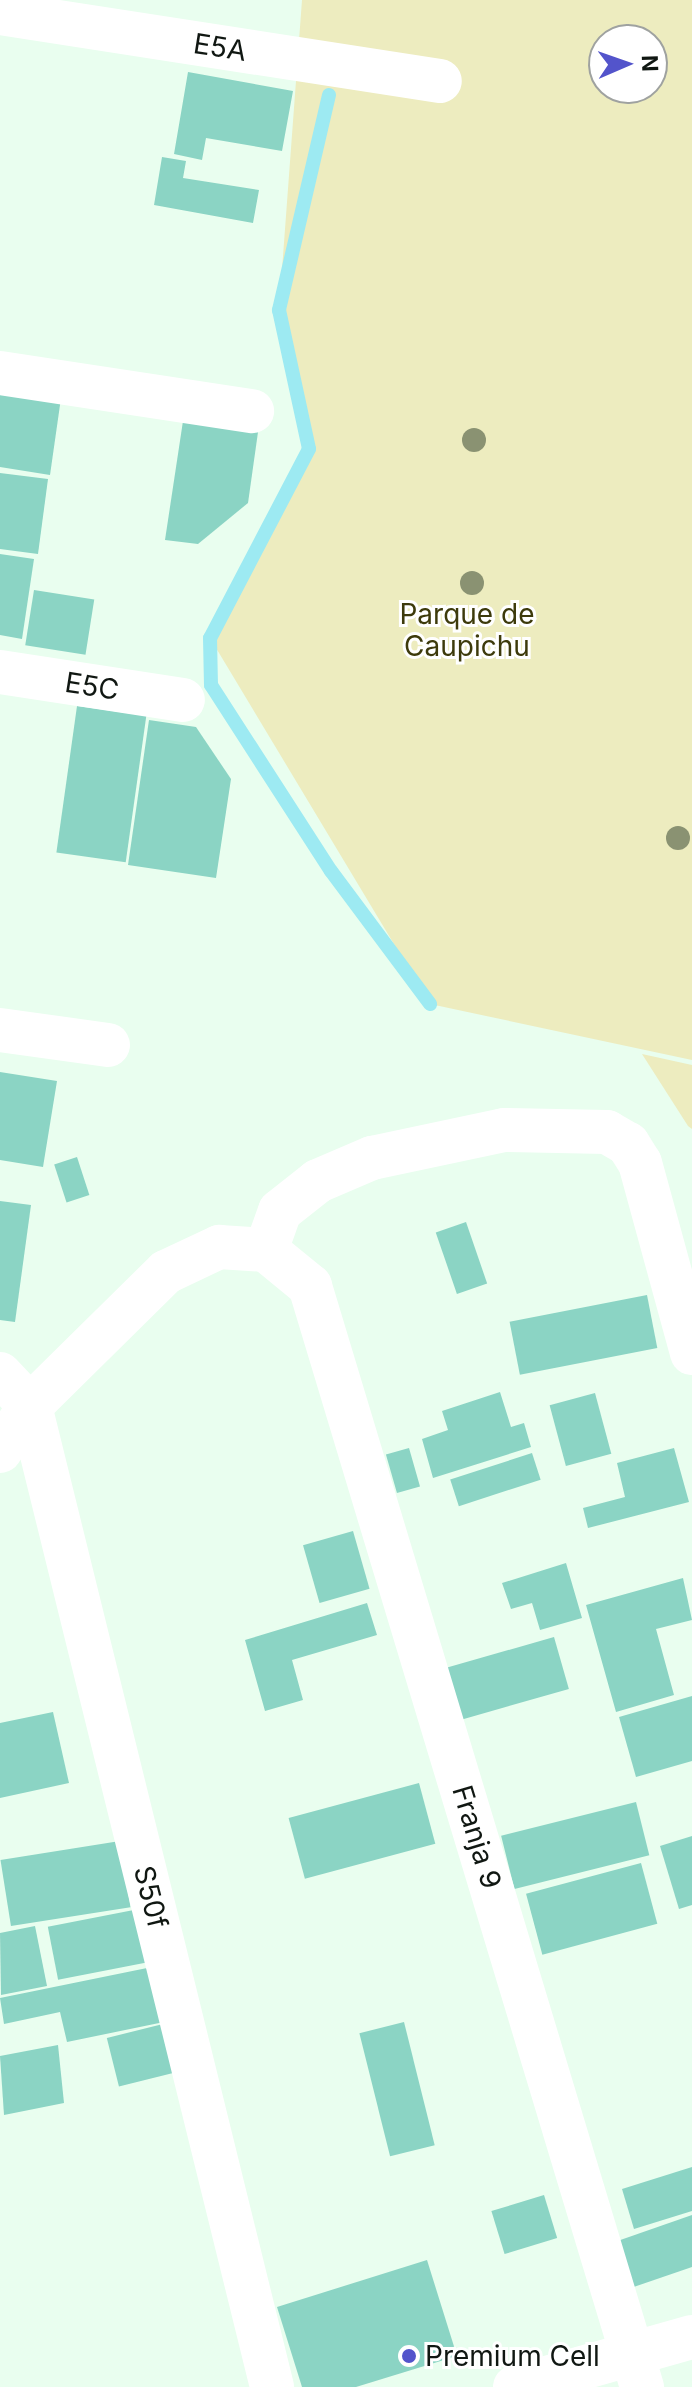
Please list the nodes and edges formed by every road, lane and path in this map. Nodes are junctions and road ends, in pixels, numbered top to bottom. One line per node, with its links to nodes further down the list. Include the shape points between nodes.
1 (0, 13): 2 (street, E5A)
2 (440, 81)
3 (0, 373): 4 (street)
4 (252, 411)
5 (0, 672): 6 (street, E5C)
6 (183, 700)
7 (0, 1030): 8 (street)
8 (108, 1045)
9 (266, 1250): 10 (street, via 280,1211 318,1181 421,1145 504,1130 607,1132 628,1144 640,1163); 12 (street, via 219,1247 166,1272); 15 (street, Franja 9, via 310,1286)
10 (692, 1353)
11 (0, 1374): 12 (street)
12 (30, 1406): 13 (street); 16 (street, S50f)
13 (0, 1451)
14 (692, 2337): 15 (street)
15 (638, 2371): 17 (street)
16 (272, 2387)
17 (515, 2387)

